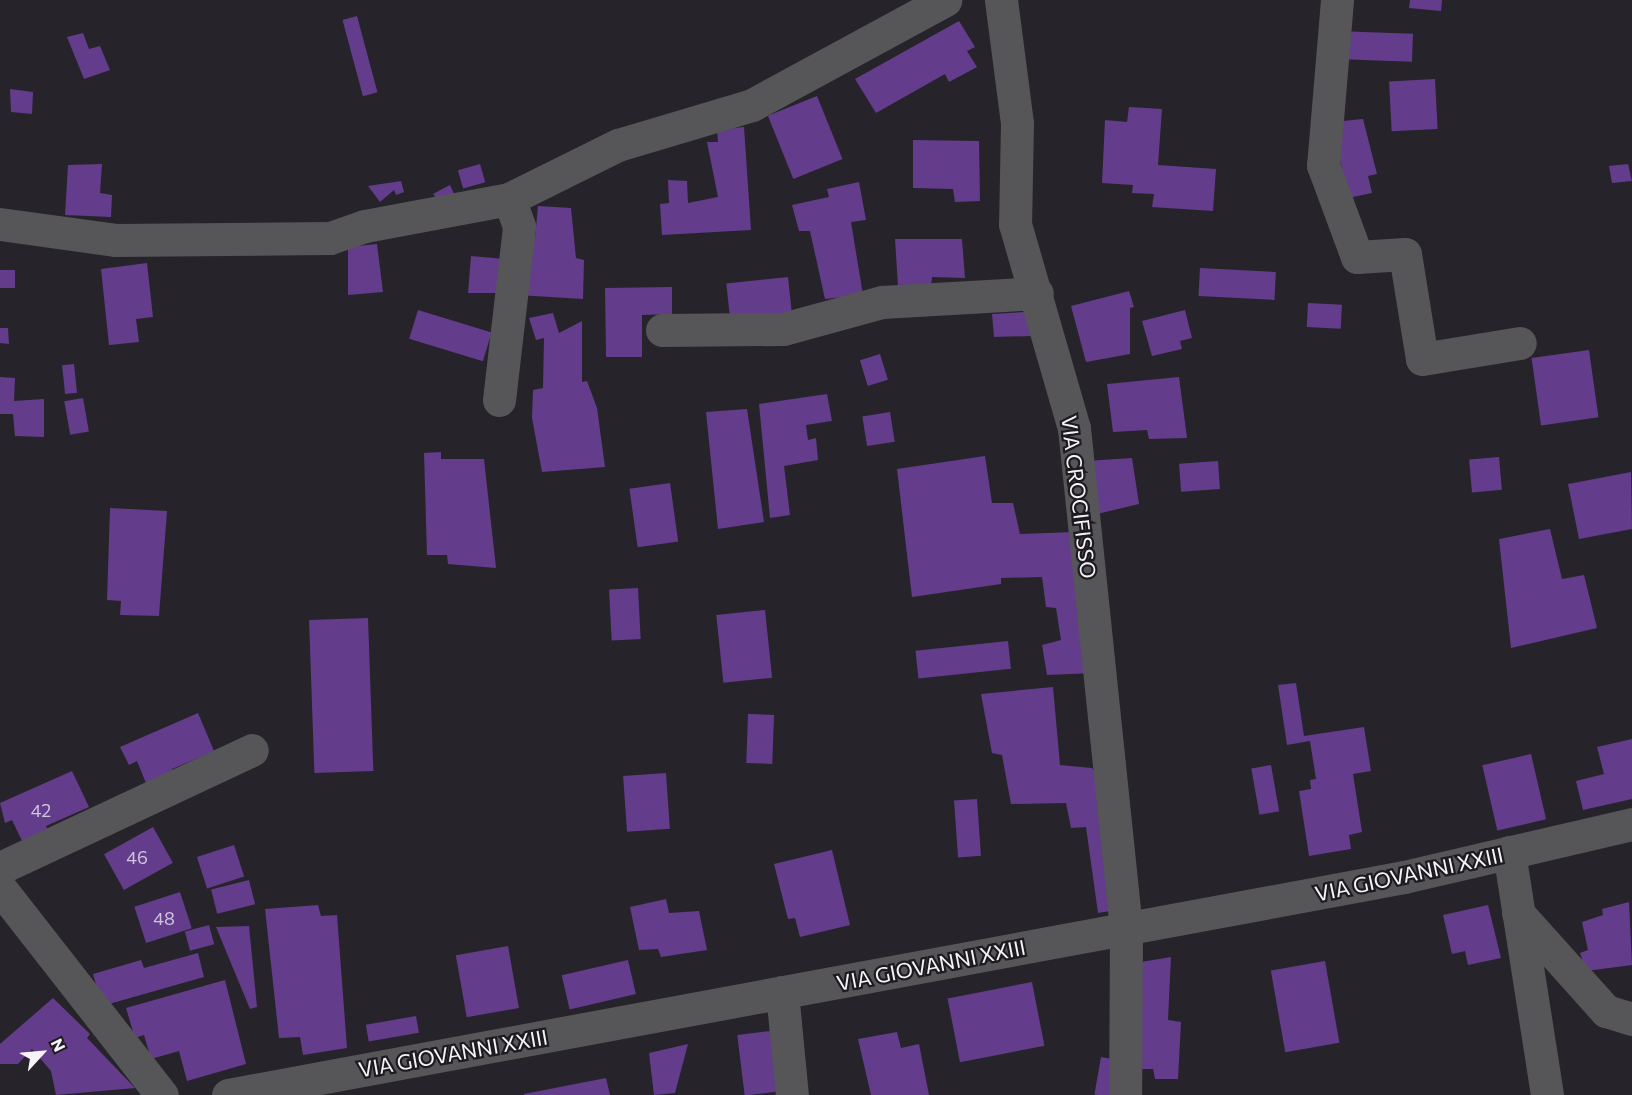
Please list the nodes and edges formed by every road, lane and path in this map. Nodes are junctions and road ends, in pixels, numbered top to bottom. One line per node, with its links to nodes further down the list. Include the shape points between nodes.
1 (945, 0): 4 (street, via 752,105 618,145)
2 (1001, 0): 6 (street, VIA CROCIFISSO, via 1017,123 1015,224)
3 (1337, 0): 8 (street, via 1323,165 1357,257 1405,254 1422,359)
4 (509, 199): 5 (street, via 365,226 330,238 115,240); 9 (street, via 519,226)
5 (0, 224)
6 (1037, 293): 7 (street, via 882,302 783,328); 16 (street, VIA CROCIFISSO, via 1074,429)
7 (662, 330)
8 (1520, 343)
9 (499, 400)
10 (252, 750): 13 (street)
11 (1632, 824): 12 (street, VIA GIOVANNI XXIII)
12 (1509, 852): 15 (street); 16 (street, VIA GIOVANNI XXIII)
13 (0, 868)
14 (0, 888): 19 (street)
15 (1518, 913): 18 (street, via 1606,1011); 23 (street)
16 (1126, 928): 17 (street, VIA GIOVANNI XXIII); 22 (street, VIA CROCIFISSO)
17 (782, 992): 20 (street, VIA GIOVANNI XXIII); 21 (street)
18 (1632, 1019)
19 (162, 1095)
20 (228, 1095)
21 (792, 1095)
22 (1125, 1095)
23 (1547, 1095)

